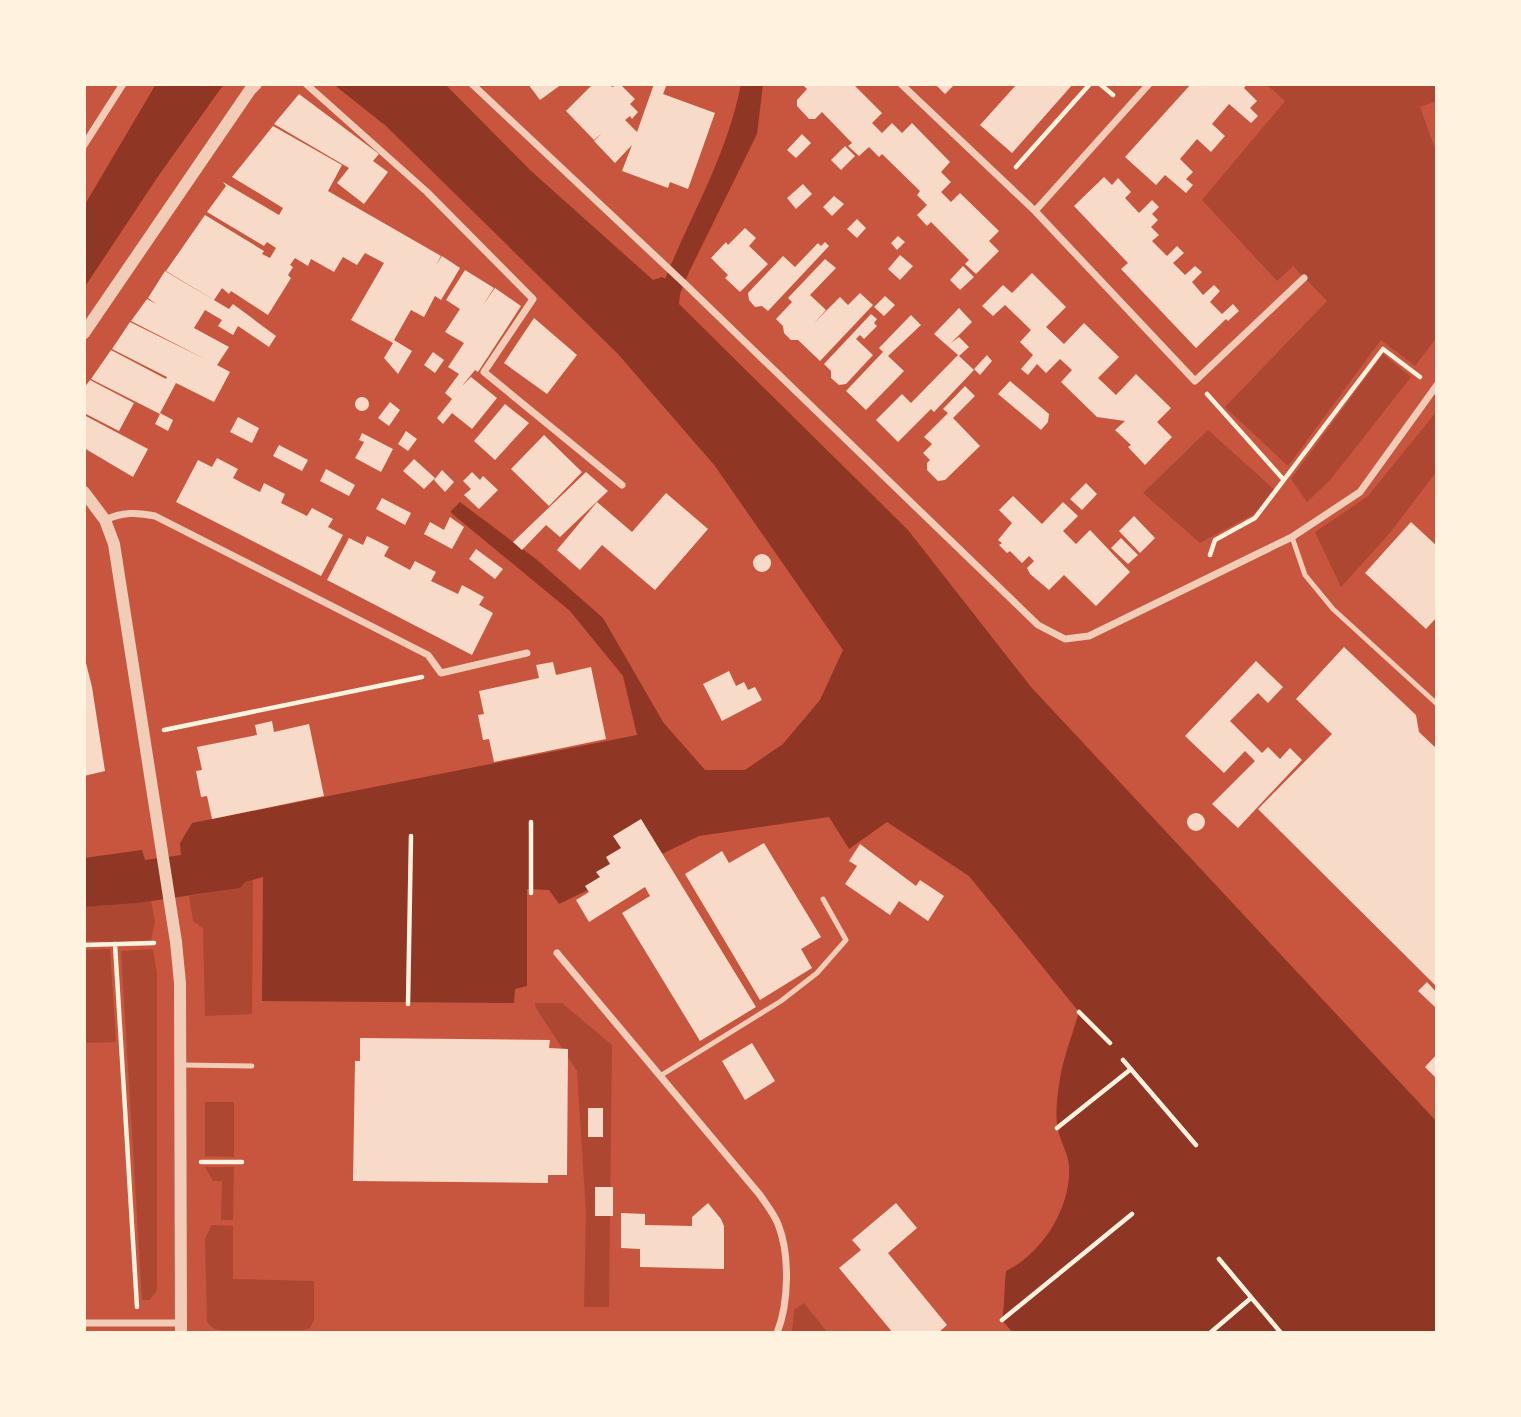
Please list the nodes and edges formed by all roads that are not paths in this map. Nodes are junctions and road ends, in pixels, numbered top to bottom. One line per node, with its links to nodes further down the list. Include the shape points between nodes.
1 (123, 84): 7 (street)
2 (256, 84): 10 (street)
3 (306, 84): 12 (street, via 428,192 533,299 485,372)
4 (472, 84): 15 (street, via 1038,625 1065,639 1089,636)
5 (901, 84): 8 (street)
6 (1149, 84): 8 (street)
7 (84, 145)
8 (1035, 211): 9 (street, via 1195,381)
9 (1304, 278)
10 (84, 333)
11 (1436, 387): 15 (street, via 1360,492)
12 (622, 485)
13 (84, 492): 14 (street)
14 (105, 520): 16 (street, via 120,513 155,516 428,656 440,673); 20 (street, via 114,544 172,912 180,983)
15 (1292, 537): 17 (lane, via 1305,575 1333,609)
16 (527, 653)
17 (1437, 704)
18 (823, 899): 22 (lane, via 846,940 817,973 781,1001)
19 (557, 953): 22 (street)
20 (181, 1065): 21 (lane); 24 (street)
21 (252, 1066)
22 (660, 1076): 25 (street, via 777,1221 786,1250 783,1318)
23 (84, 1322): 24 (street)
24 (181, 1328)
25 (777, 1333)

